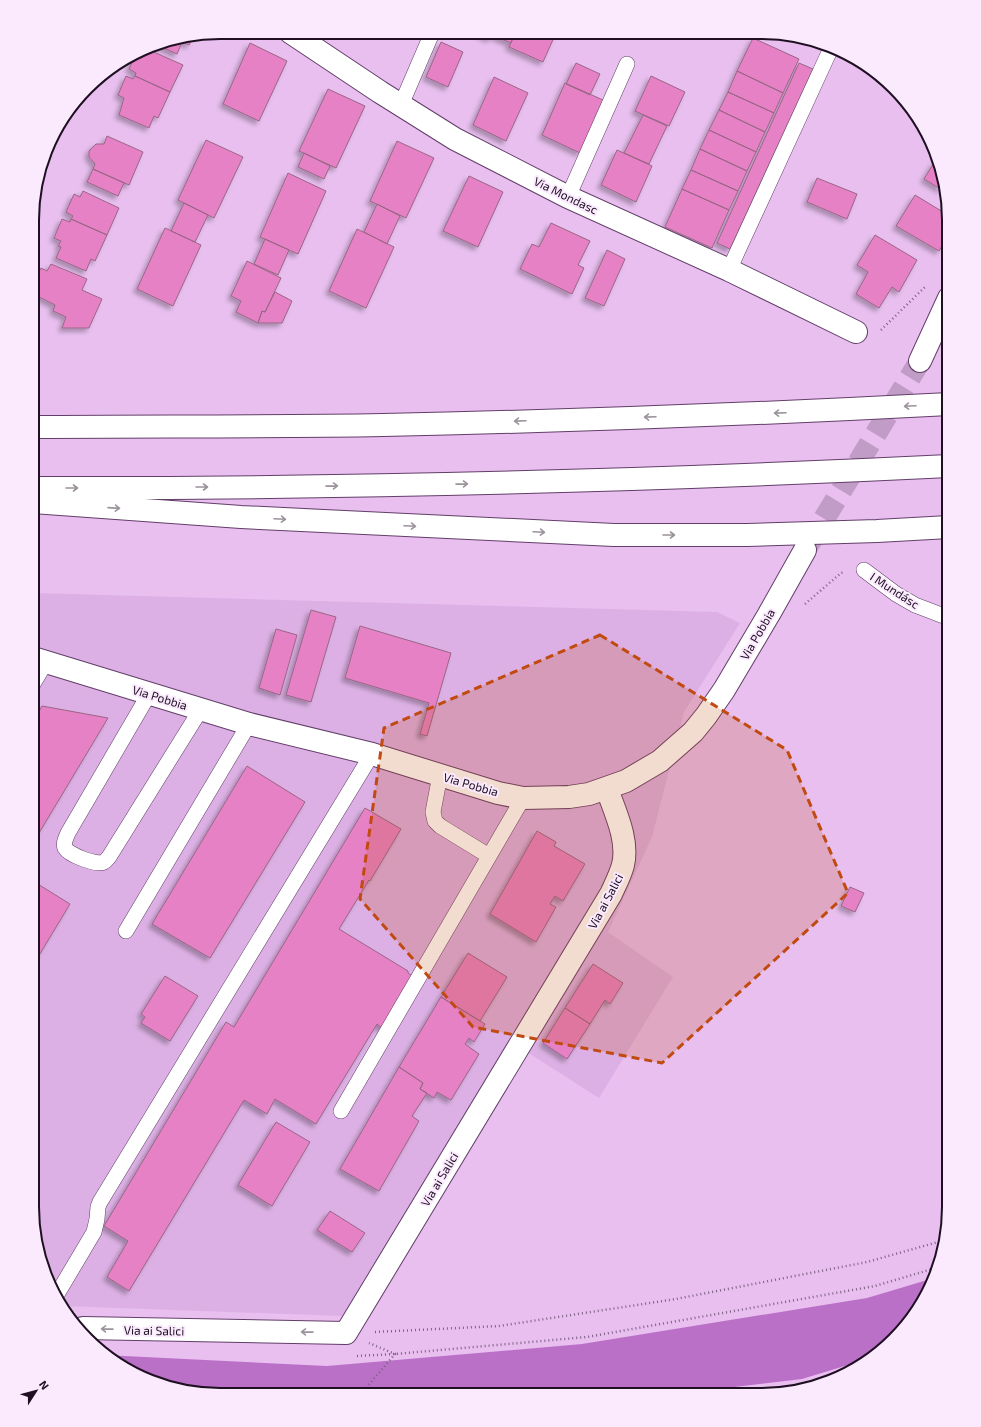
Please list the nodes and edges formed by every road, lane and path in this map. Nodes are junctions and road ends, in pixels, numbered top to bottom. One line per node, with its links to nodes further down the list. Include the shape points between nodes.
1 (301, 39): 5 (main road, Via Mondasc)
2 (429, 39): 5 (lane)
3 (829, 52): 7 (lane)
4 (627, 64): 6 (lane)
5 (401, 105): 6 (main road, Via Mondasc, via 455,139)
6 (568, 197): 7 (main road, Via Mondasc)
7 (728, 270): 10 (main road, Via Mondasc)
8 (932, 281): 10 (path, via 874,336)
9 (942, 313): 11 (main road)
10 (856, 332)
11 (920, 361)
12 (942, 404): 13 (main road, one-way to 13, via 505,422)
13 (39, 427)
14 (942, 466): 15 (main road, one-way to 14, via 530,482)
15 (39, 488)
16 (39, 502): 17 (main road, one-way to 17, via 241,517 614,536 747,535)
17 (942, 527)
18 (805, 550): 20 (main road, Via Pobbia)
19 (864, 570): 20 (path, via 841,573 797,611); 21 (lane, I Mundásc, via 896,594)
20 (769, 614): 28 (main road, Via Pobbia, via 724,690 693,732 660,761 626,782)
21 (942, 615)
22 (39, 660): 23 (main road, Via Pobbia)
23 (149, 694): 24 (main road, Via Pobbia); 24 (lane, via 68,833 64,847 72,854 99,863 109,857)
24 (201, 709): 25 (main road, Via Pobbia)
25 (249, 724): 26 (main road, Via Pobbia); 31 (lane)
26 (372, 754): 27 (main road, Via Pobbia); 35 (lane, via 100,1202 94,1232)
27 (440, 775): 29 (main road, Via Pobbia); 30 (lane, via 433,812 435,821)
28 (607, 789): 29 (main road, Via Pobbia, via 569,797); 37 (main road, Via ai Salici, via 622,838 624,854 620,876)
29 (523, 798): 30 (lane)
30 (489, 856): 32 (lane)
31 (126, 931)
32 (341, 1111)
33 (939, 1242): 37 (path, via 867,1262 660,1302 499,1326)
34 (930, 1270): 38 (path, via 875,1286 587,1337)
35 (59, 1290)
36 (86, 1328): 37 (main road, Via ai Salici, one-way to 36)
37 (346, 1333)
38 (395, 1354): 39 (path); 40 (path)
39 (349, 1356)
40 (366, 1388)

